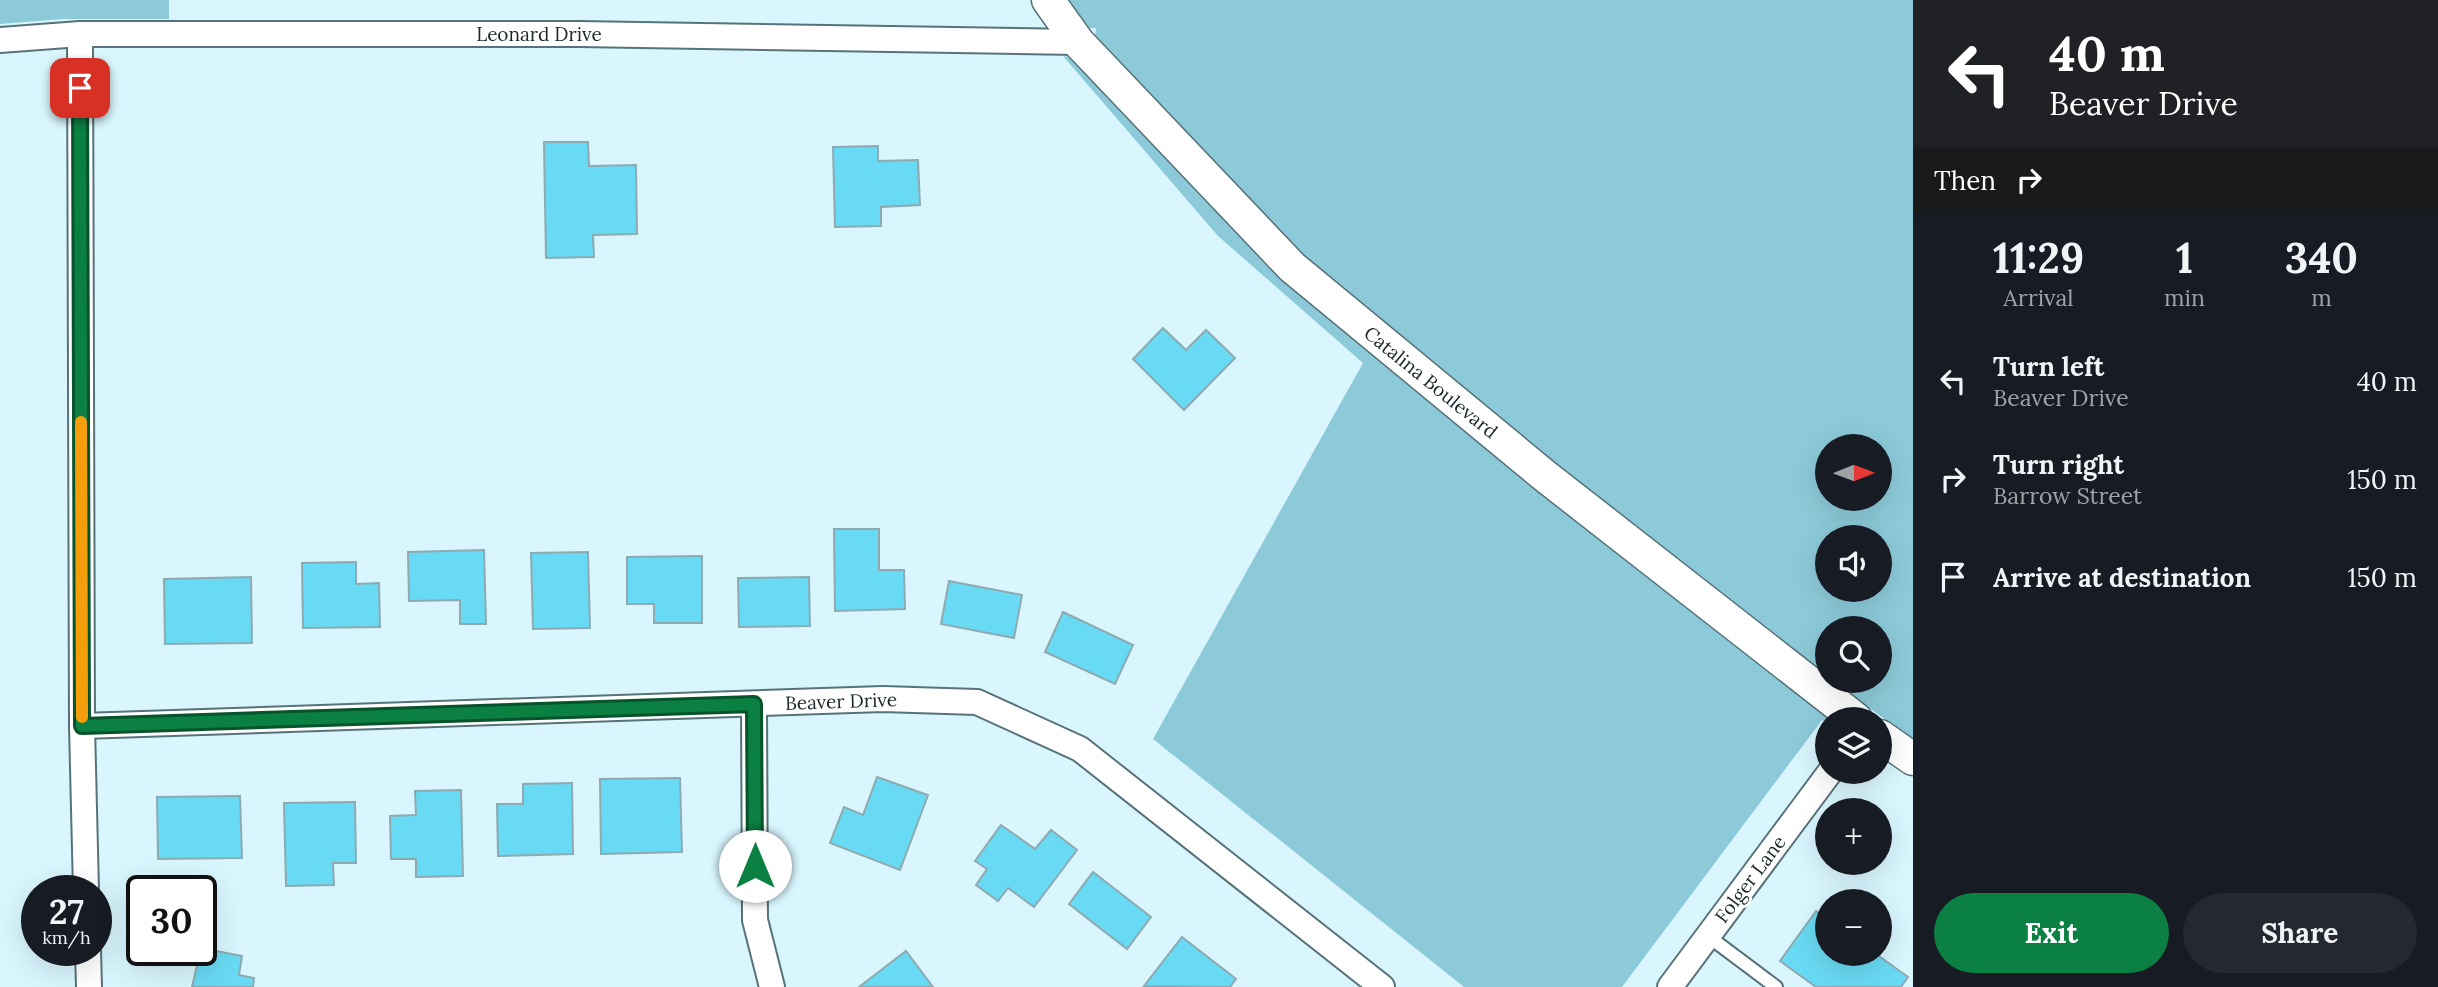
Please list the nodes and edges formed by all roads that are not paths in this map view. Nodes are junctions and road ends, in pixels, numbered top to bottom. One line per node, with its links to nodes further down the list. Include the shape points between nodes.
1 (1048, 0): 4 (street, Catalina Boulevard)
2 (80, 34): 3 (street, Leonard Drive); 4 (street, Leonard Drive, via 579,34); 7 (street)
3 (0, 40)
4 (1078, 42): 6 (street, Catalina Boulevard, via 1292,267 1545,476)
5 (754, 704): 7 (street, Beaver Drive); 15 (street, via 755,920); 16 (street, Beaver Drive, via 883,699 977,702 1080,749)
6 (1841, 707)
7 (82, 726): 11 (street)
8 (1892, 744): 9 (street)
9 (1913, 759)
10 (1821, 784): 12 (street, Folger Lane)
11 (86, 875)
12 (1708, 936): 17 (street, Folger Lane); 18 (lane)
13 (88, 966): 14 (street)
14 (89, 987)
15 (772, 987)
16 (1382, 987)
17 (1670, 987)
18 (1776, 987)

